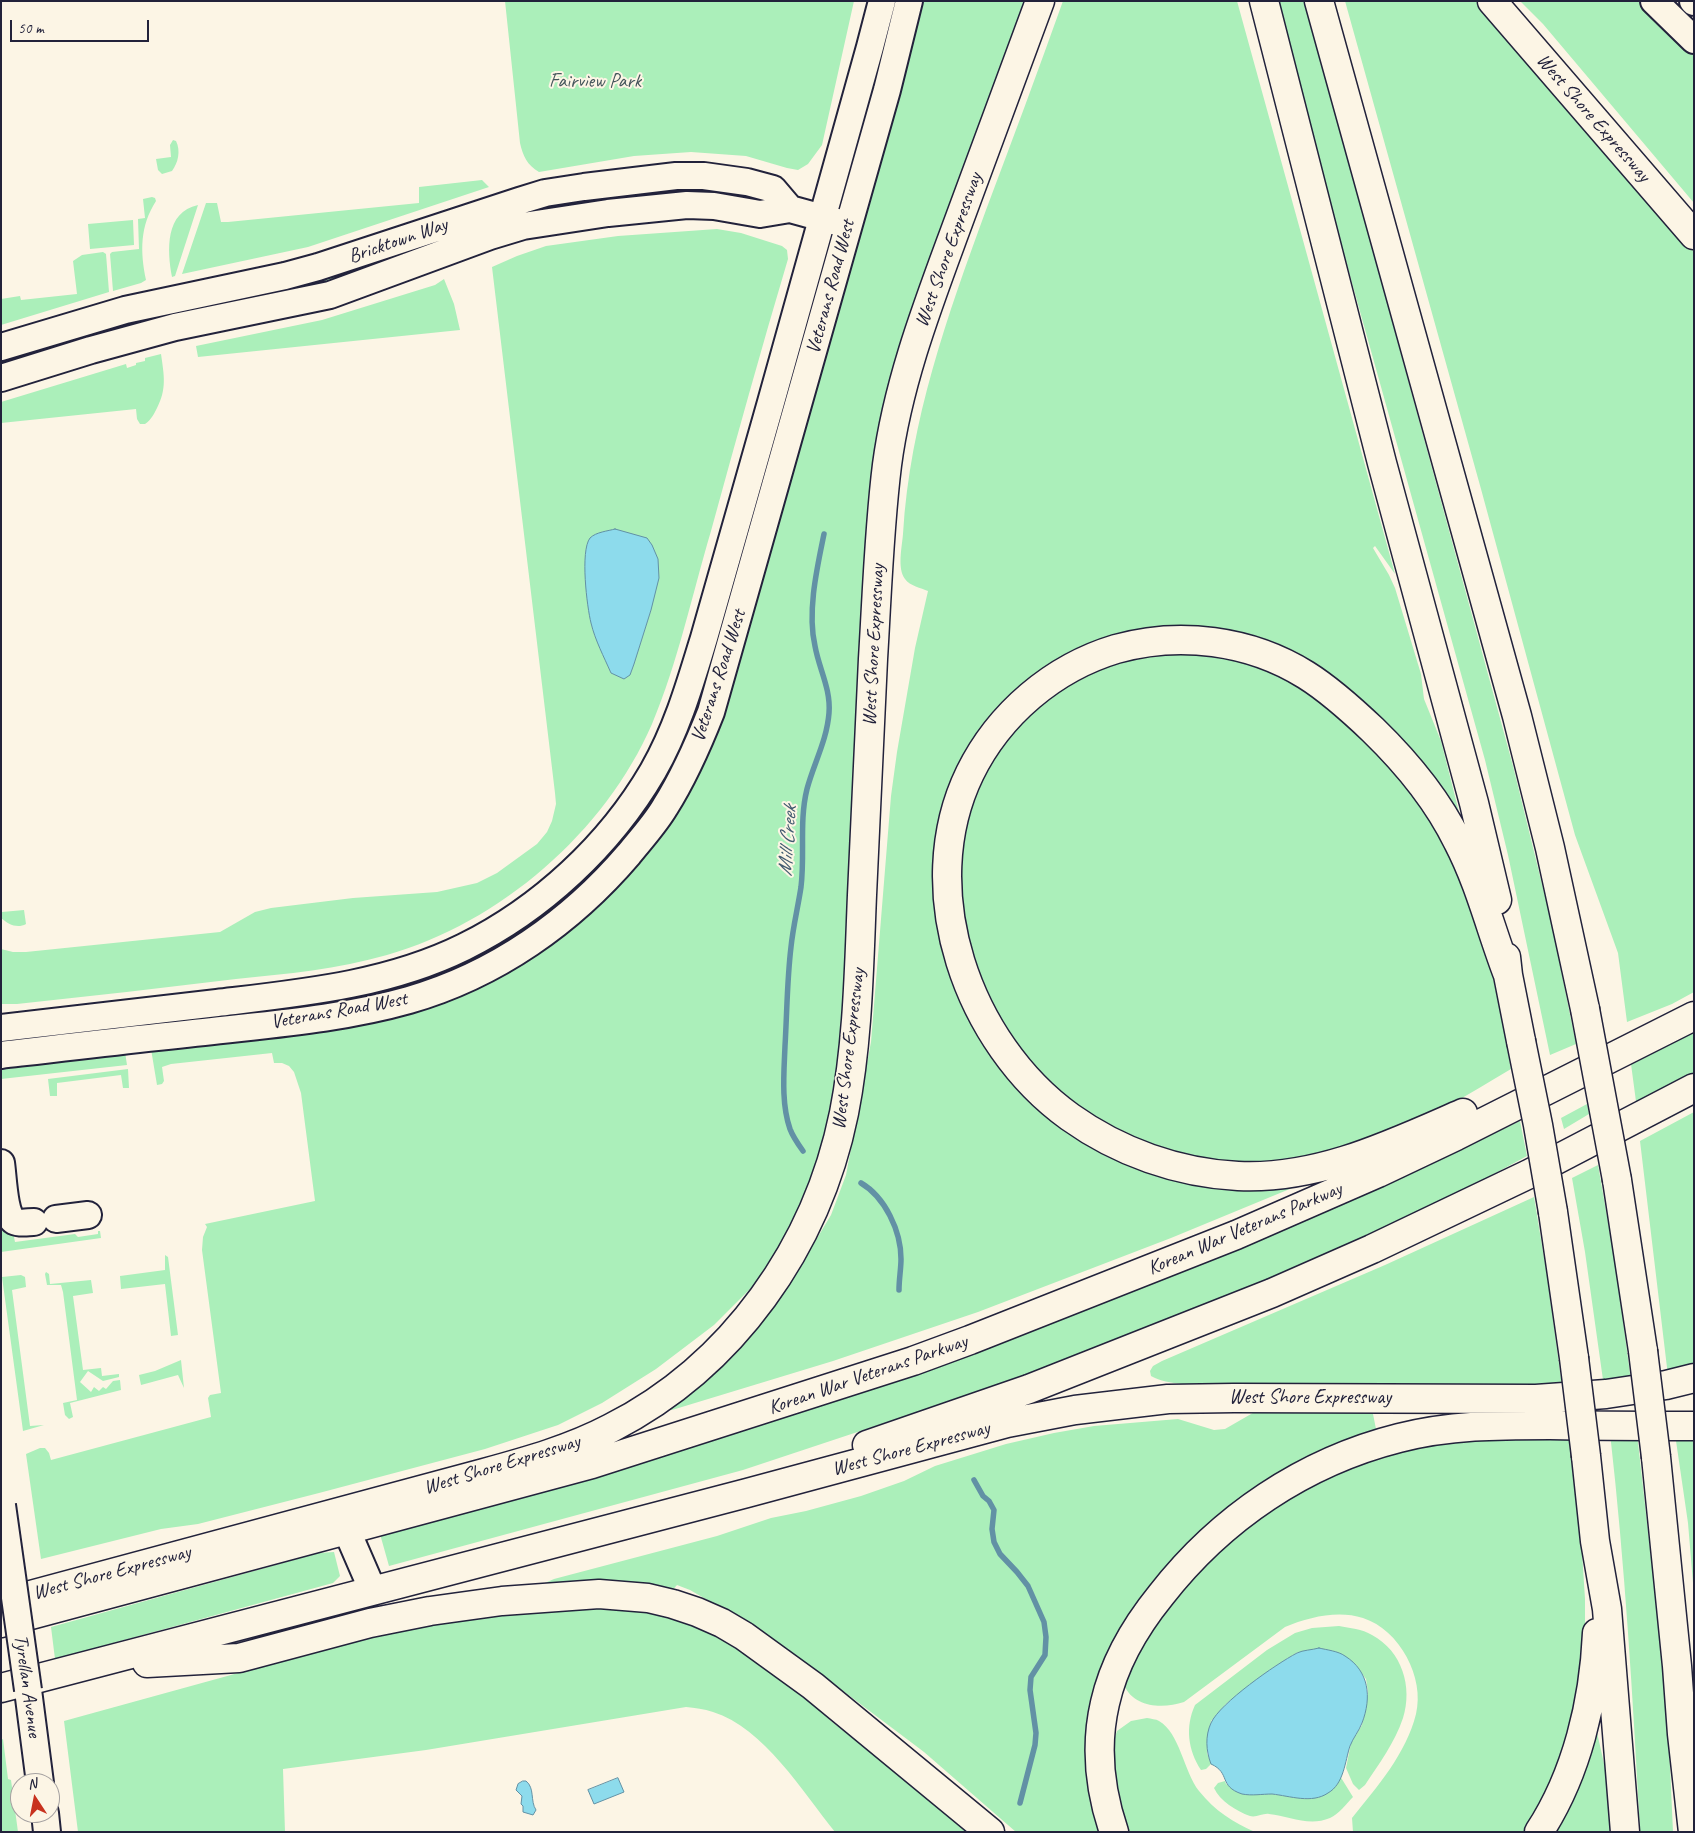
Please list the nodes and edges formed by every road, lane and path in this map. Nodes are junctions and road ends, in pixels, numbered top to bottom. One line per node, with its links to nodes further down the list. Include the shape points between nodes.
1 (882, 1): 13 (street, Veterans Road West)
2 (909, 1): 14 (street, Veterans Road West)
3 (1040, 1): 39 (highway, West Shore Expressway, via 919,329 894,427 879,546 859,969 849,1078 840,1134 828,1172 803,1234 787,1263 748,1318 679,1385 636,1414 580,1443 484,1473)
4 (1319, 1): 43 (highway, bridge, via 1520,726 1585,1009 1617,1180 1643,1351 1675,1639)
5 (1492, 1): 9 (highway, West Shore Expressway)
6 (1654, 1): 8 (street)
7 (1268, 14): 21 (highway, via 1382,463 1484,841 1505,939)
8 (1694, 40)
9 (1613, 142): 12 (highway); 15 (highway, West Shore Expressway)
10 (519, 201): 11 (street, Bricktown Way, via 584,187 676,176 704,176 773,189); 16 (street); 17 (street, Bricktown Way, via 318,267)
11 (790, 209): 13 (street, Bricktown Way); 16 (street, Bricktown Way, via 760,214 714,206 643,209 523,226)
12 (1694, 213)
13 (823, 218): 14 (street, Bricktown Way); 22 (street, Veterans Road West, via 690,685 671,736 638,795 597,847 573,870 549,892 492,931 464,947 402,971 341,987)
14 (848, 225): 24 (street, Veterans Road West, via 711,712 697,748 664,809 643,838 595,891 541,936 510,956 464,979 411,999 340,1016)
15 (1694, 235)
16 (465, 246): 18 (street, Bricktown Way, via 330,295)
17 (165, 301): 18 (street); 19 (street, Bricktown Way)
18 (171, 328): 20 (street, Bricktown Way)
19 (1, 347)
20 (1, 378)
21 (1508, 975): 25 (highway, via 1459,843 1444,815 1408,767 1352,711 1306,675 1285,663 1237,647 1192,641 1143,643 1099,655 1059,676 1021,704 992,737 970,775 956,814 948,857 952,928 973,994 995,1036 1028,1079 1068,1116 1118,1146 1164,1164 1211,1174 1259,1177 1321,1168 1385,1146); 37 (highway, bridge, via 1553,1212)
22 (288, 995): 23 (street, Veterans Road West); 24 (street)
23 (231, 1002): 26 (street, Veterans Road West); 27 (street, via 157,1018 146,1024)
24 (290, 1022): 27 (street, Veterans Road West)
25 (1682, 1022): 36 (highway, Korean War Veterans Parkway, via 1378,1173 1236,1235 970,1340 826,1390 610,1458)
26 (1, 1028)
27 (138, 1039): 28 (street, Veterans Road West)
28 (1, 1055)
29 (1694, 1088): 34 (highway, via 1529,1174 1272,1293 1029,1389 872,1442)
30 (1, 1163): 31 (street, via 7,1206 15,1222)
31 (87, 1210)
32 (1694, 1378): 34 (highway, West Shore Expressway, via 1606,1394 1536,1399 1199,1398 1108,1405 1007,1423)
33 (1694, 1426): 46 (highway, via 1493,1425 1425,1432 1377,1444 1331,1461 1292,1481 1234,1519 1198,1551 1152,1606 1131,1638 1115,1672 1104,1704 1100,1751 1102,1785)
34 (748, 1493): 38 (highway, West Shore Expressway)
35 (2, 1502): 44 (street, Tyrellan Avenue, bridge)
36 (347, 1531): 38 (street); 40 (highway, Korean War Veterans Parkway)
37 (1595, 1541): 47 (highway, via 1597,1629 1588,1706 1570,1770); 48 (highway, via 1608,1618)
38 (373, 1591): 41 (highway, West Shore Expressway)
39 (1, 1603)
40 (1, 1623)
41 (93, 1665): 42 (highway, West Shore Expressway); 45 (highway, via 240,1658 370,1623 502,1601 599,1594 648,1598 697,1612 744,1636 813,1686)
42 (1, 1688)
43 (1682, 1734): 49 (highway); 50 (highway)
44 (39, 1773)
45 (990, 1832)
46 (1114, 1832)
47 (1540, 1832)
48 (1625, 1832)
49 (1682, 1832)
50 (1693, 1832)

